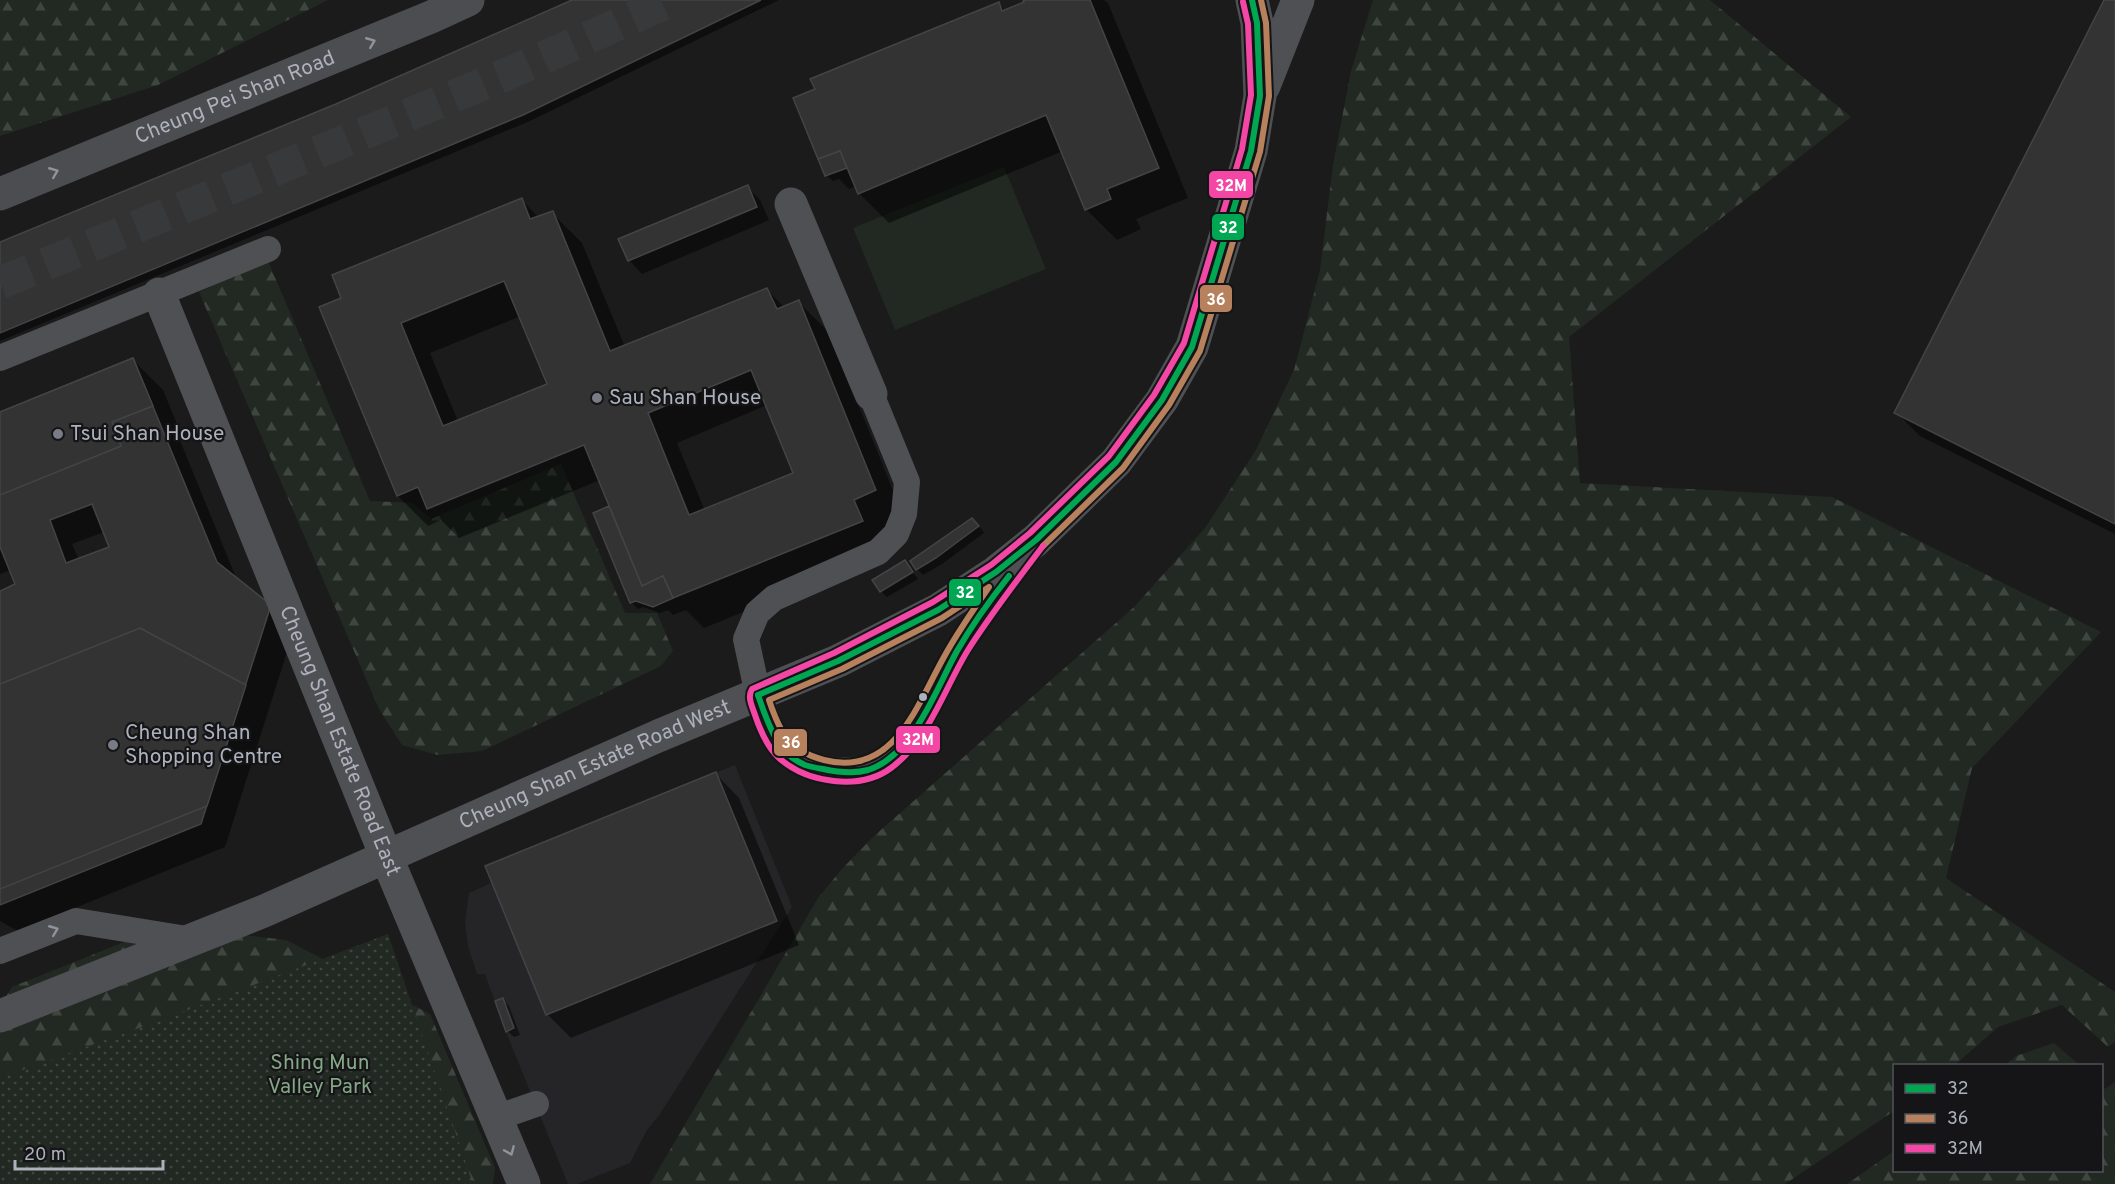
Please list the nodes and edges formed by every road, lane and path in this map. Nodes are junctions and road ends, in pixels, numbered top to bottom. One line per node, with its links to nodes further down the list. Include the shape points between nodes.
1 (468, 0): 5 (highway, Cheung Pei Shan Road, one-way to 1)
2 (1252, 0): 4 (street, Cheung Shan Estate Road West, via 1257,23)
3 (1298, 0): 4 (street, Cheung Shan Estate Road West)
4 (1260, 96): 11 (street, Cheung Shan Estate Road West, via 1251,151 1192,347 1162,400 1116,462)
5 (0, 194)
6 (791, 204): 10 (street)
7 (267, 249): 8 (lane)
8 (159, 294): 9 (lane); 13 (street, Cheung Shan Estate Road East)
9 (0, 358)
10 (871, 394): 12 (lane, via 907,482 904,514 896,534 878,552 774,598 757,613 746,639)
11 (1036, 540): 12 (street, Cheung Shan Estate Road West, via 938,610 838,661); 12 (lane, via 980,615 919,723 894,754 871,769 834,771 805,764 786,751 774,736)
12 (758, 695): 13 (street, Cheung Shan Estate Road West)
13 (386, 856): 14 (street, Cheung Shan Estate Road West); 18 (street, Cheung Shan Estate Road East)
14 (193, 940): 15 (lane, one-way to 14, via 76,921); 16 (street, Cheung Shan Estate Road West)
15 (0, 951)
16 (0, 1016)
17 (536, 1104): 18 (lane)
18 (496, 1118): 19 (street, Cheung Shan Estate Road East, one-way to 19)
19 (524, 1184)

